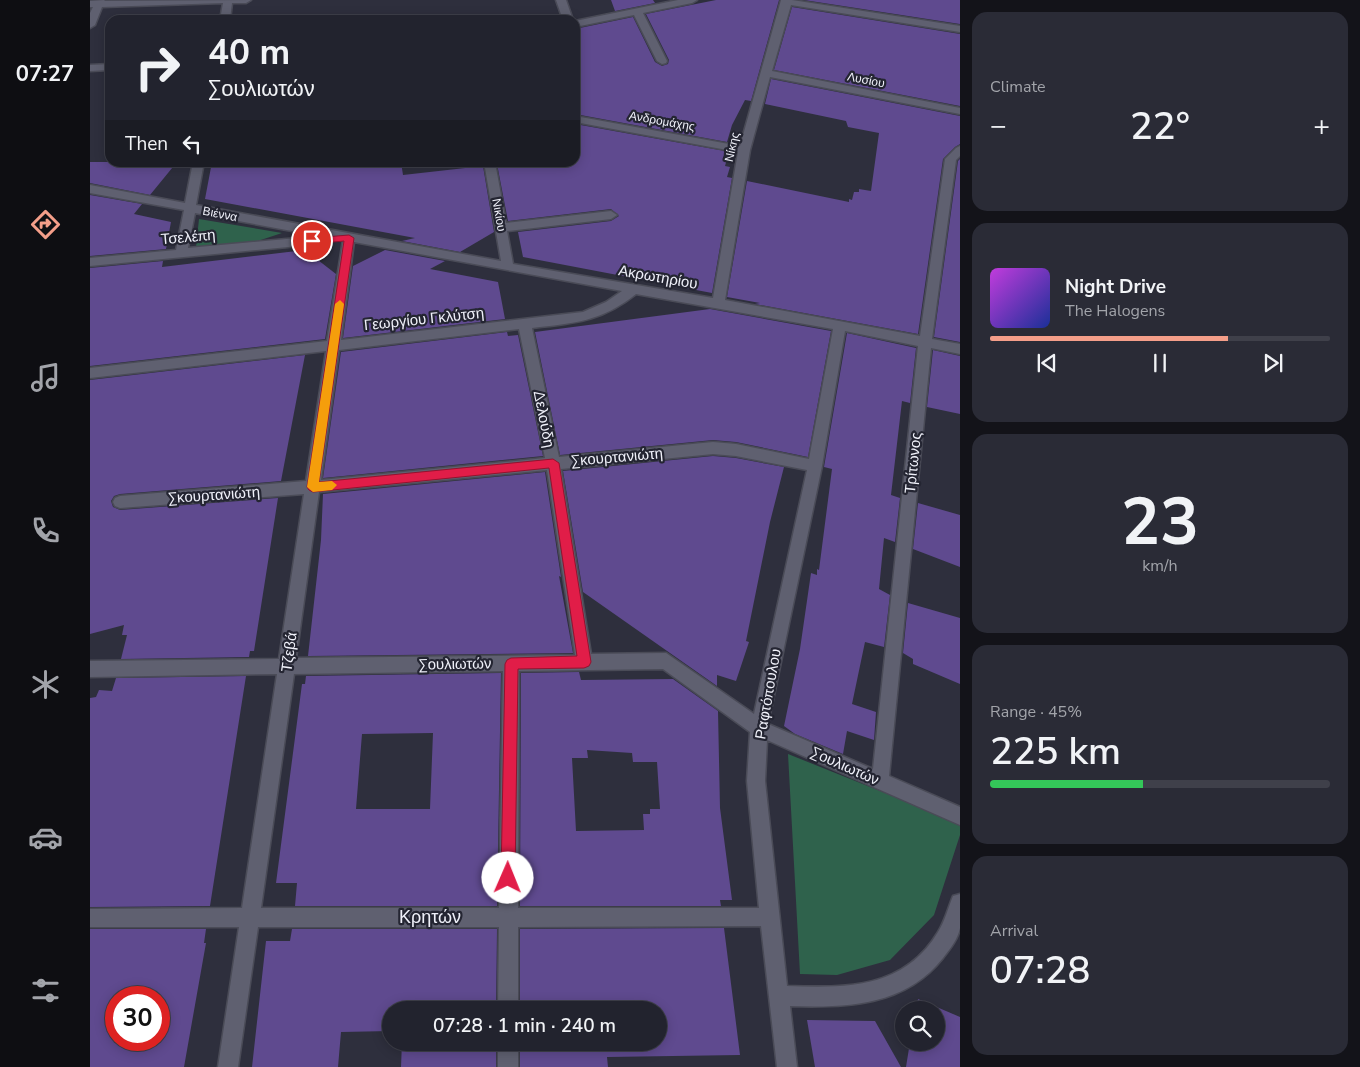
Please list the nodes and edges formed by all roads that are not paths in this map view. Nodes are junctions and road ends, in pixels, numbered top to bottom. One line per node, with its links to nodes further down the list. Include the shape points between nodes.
1 (246, 0): 4 (street)
2 (561, 0): 10 (street)
3 (692, 0): 7 (street)
4 (228, 1): 6 (street); 9 (street)
5 (786, 1): 13 (street); 17 (street, Νίκης)
6 (96, 3): 12 (street)
7 (666, 3): 8 (street)
8 (638, 12): 11 (street); 14 (street)
9 (226, 15)
10 (566, 15)
11 (580, 23)
12 (90, 25)
13 (960, 29)
14 (662, 61)
15 (105, 67): 16 (street)
16 (90, 68)
17 (766, 73): 18 (street, Λυσίου); 20 (street, Νίκης)
18 (960, 111)
19 (580, 120): 20 (street, Ανδρομάχης)
20 (744, 150): 33 (street, Νίκης)
21 (960, 150): 36 (street, Τρίτωνος, via 951,159)
22 (198, 167): 25 (street)
23 (490, 167): 27 (street, Νικίου)
24 (90, 189): 25 (street, Βιέννα)
25 (190, 208): 28 (street, Βιέννα); 29 (street)
26 (611, 215): 27 (street)
27 (501, 228): 31 (street, Νικίου)
28 (349, 238): 29 (street, Τσελέπη); 31 (street, Ακρωτηρίου); 37 (street, Τζεβά)
29 (180, 254): 30 (street, Τσελέπη)
30 (90, 262)
31 (508, 267): 32 (street, Ακρωτηρίου)
32 (634, 290): 33 (street, Ακρωτηρίου); 34 (street, Γεωργίου Γκλύτση, via 602,311)
33 (718, 304): 35 (street, Ακρωτηρίου)
34 (526, 325): 37 (street, Γεωργίου Γκλύτση); 40 (street, Δελούδη)
35 (840, 325): 36 (street, Ακρωτηρίου); 41 (street, Ραφτόπουλου)
36 (925, 343): 38 (street, Ακρωτηρίου); 49 (street, Τρίτωνος)
37 (334, 345): 39 (street, Γεωργίου Γκλύτση); 42 (street, Τζεβά)
38 (960, 350)
39 (90, 373)
40 (553, 463): 41 (street, Σκουρτανιώτη, via 713,448); 42 (street, Σκουρτανιώτη); 44 (street, Δελούδη)
41 (814, 466): 48 (street, Ραφτόπουλου)
42 (313, 487): 43 (street, Σκουρτανιώτη); 46 (street, Τζεβά)
43 (120, 502)
44 (584, 662): 45 (street, Σουλιωτών); 48 (street, Σουλιωτών, via 666,661)
45 (511, 664): 46 (street, Σουλιωτών); 52 (street)
46 (287, 666): 47 (street, Σουλιωτών); 55 (street, Τζεβά)
47 (90, 669)
48 (759, 728): 49 (street, Σουλιωτών); 53 (street, Ραφτόπουλου, via 756,781)
49 (880, 781): 50 (street, Σουλιωτών)
50 (960, 816)
51 (960, 902): 56 (street, via 944,941 923,966 900,982 871,994 844,998)
52 (508, 917): 53 (street, Κρητών); 55 (street, Κρητών); 57 (street)
53 (769, 917): 56 (street, Ραφτόπουλου)
54 (90, 918): 55 (street, Κρητών)
55 (250, 918): 59 (street, Τζεβά)
56 (779, 996): 61 (street, Ραφτόπουλου)
57 (508, 1001)
58 (508, 1051): 60 (street)
59 (228, 1067)
60 (508, 1067)
61 (787, 1067)

